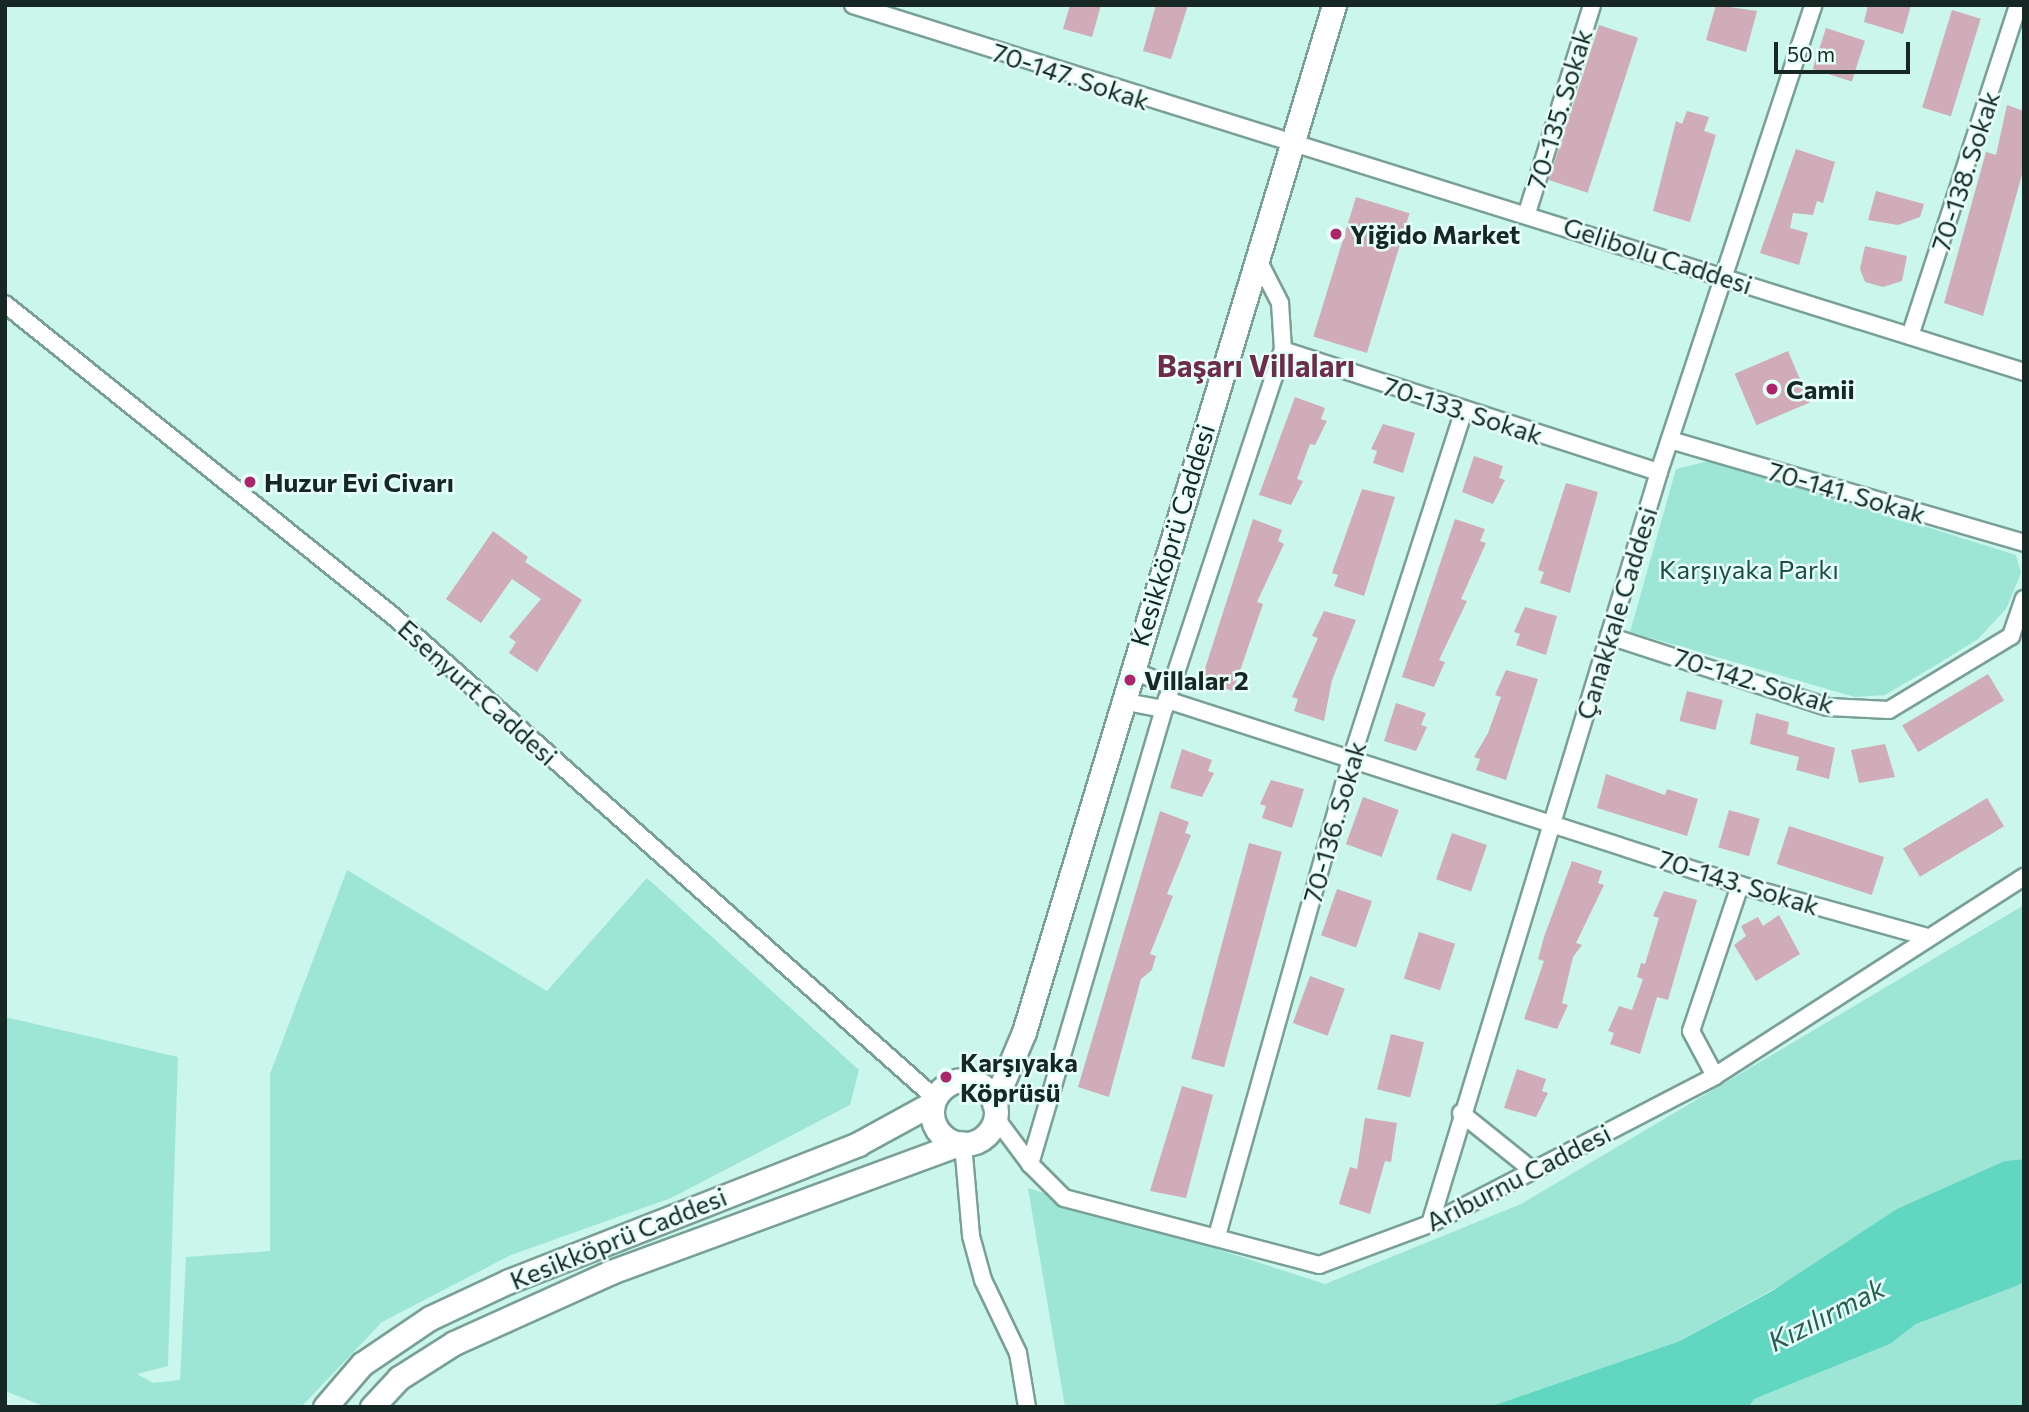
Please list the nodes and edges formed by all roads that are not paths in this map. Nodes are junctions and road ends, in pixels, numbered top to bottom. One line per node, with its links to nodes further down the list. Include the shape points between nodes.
1 (853, 5): 6 (street, 70-147. Sokak)
2 (1334, 5): 6 (street, Kesikköprü Caddesi)
3 (1592, 5): 7 (street, 70-135. Sokak)
4 (1813, 5): 9 (street, Çanakkale Caddesi)
5 (2018, 5): 11 (street, 70-138. Sokak)
6 (1289, 146): 7 (street, Gelibolu Caddesi); 8 (street, Kesikköprü Caddesi)
7 (1527, 213): 9 (street, Gelibolu Caddesi)
8 (1256, 256): 12 (street, via 1280,303); 20 (street, Kesikköprü Caddesi)
9 (1724, 276): 11 (street, Gelibolu Caddesi); 15 (street, Çanakkale Caddesi)
10 (5, 304): 29 (street, Esenyurt Caddesi, via 393,616)
11 (1910, 336): 13 (street, Gelibolu Caddesi)
12 (1283, 350): 14 (street, 70-133. Sokak); 21 (street, Kesikköprü Caddesi)
13 (2024, 372)
14 (1464, 411): 16 (street, 70-133. Sokak); 23 (street, 70-136. Sokak)
15 (1670, 440): 16 (street, Çanakkale Caddesi); 17 (street, 70-141. Sokak)
16 (1659, 472): 19 (street, Çanakkale Caddesi)
17 (2024, 543)
18 (2024, 599): 19 (street, 70-142. Sokak, via 2011,636 1889,710 1828,707)
19 (1609, 636): 24 (street, Çanakkale Caddesi)
20 (1131, 670): 21 (street); 22 (street, Kesikköprü Caddesi)
21 (1167, 698): 22 (street); 23 (street, 70-143. Sokak); 33 (street, Kesikköprü Caddesi)
22 (1122, 701): 30 (street, Kesikköprü Caddesi, via 1013,1066)
23 (1350, 763): 24 (street, 70-143. Sokak); 36 (street, 70-136. Sokak)
24 (1552, 821): 26 (street, 70-143. Sokak); 31 (street, Çanakkale Caddesi)
25 (2024, 877): 27 (street, Arıburnu Caddesi)
26 (1740, 885): 27 (street, 70-143. Sokak); 28 (street, via 1691,1031)
27 (1927, 937): 28 (street, Arıburnu Caddesi)
28 (1715, 1076): 34 (street, Arıburnu Caddesi)
29 (934, 1101): 30 (street, via 943,1087 962,1079 980,1084); 32 (street, via 939,1132); 37 (street, Kesikköprü Caddesi, via 858,1144 509,1281 430,1318 362,1364)
30 (995, 1110): 32 (street, via 984,1136); 33 (street, Arıburnu Caddesi)
31 (1461, 1113): 34 (street); 35 (street, Çanakkale Caddesi)
32 (962, 1144): 38 (street, Kesikköprü Caddesi, via 611,1272 454,1342 399,1378); 39 (street, via 971,1236 983,1280 1018,1353)
33 (1030, 1164): 36 (street, Arıburnu Caddesi, via 1064,1198)
34 (1532, 1170): 35 (street, Arıburnu Caddesi)
35 (1430, 1224): 36 (street, Arıburnu Caddesi, via 1319,1265)
36 (1217, 1236)
37 (325, 1407)
38 (372, 1407)
39 (1027, 1407)

